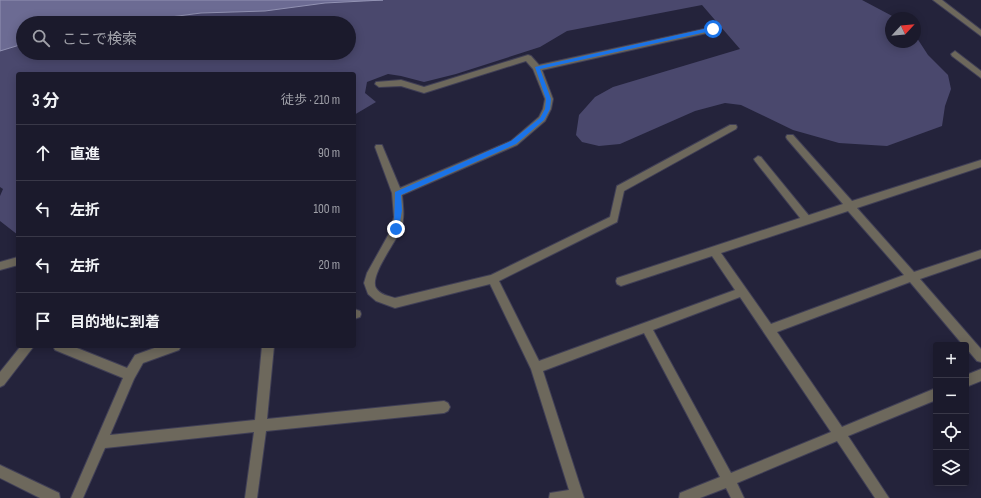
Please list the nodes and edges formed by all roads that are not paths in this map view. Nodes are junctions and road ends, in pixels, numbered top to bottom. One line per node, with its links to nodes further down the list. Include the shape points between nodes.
1 (937, 0): 3 (street)
2 (713, 29): 5 (street)
3 (981, 34)
4 (955, 54): 6 (street)
5 (537, 68): 7 (street, via 528,58 424,90 401,83); 13 (street, via 549,99 548,109 532,128 514,143)
6 (981, 75)
7 (379, 84)
8 (733, 127): 21 (street, via 620,189 614,219)
9 (790, 137): 14 (street)
10 (379, 146): 13 (street)
11 (758, 159): 15 (street)
12 (981, 164): 14 (street)
13 (397, 193): 21 (street, via 399,210 396,229 369,277 374,296 395,303)
14 (851, 207): 15 (street); 20 (street)
15 (807, 220): 16 (street)
16 (714, 251): 22 (street); 23 (street)
17 (981, 254): 20 (street)
18 (16, 262): 19 (street)
19 (0, 266)
20 (912, 277): 25 (street); 30 (street)
21 (493, 278): 31 (street)
22 (621, 280)
23 (742, 292): 24 (street); 25 (street)
24 (646, 326): 31 (street); 42 (street)
25 (769, 330): 39 (street)
26 (26, 348): 35 (street)
27 (64, 348): 32 (street)
28 (169, 348): 32 (street, via 139,359)
29 (268, 348): 38 (street)
30 (981, 358)
31 (536, 368): 43 (street)
32 (130, 375): 40 (street)
33 (981, 375): 34 (street)
34 (969, 380)
35 (0, 381)
36 (933, 395): 39 (street)
37 (444, 407): 38 (street)
38 (260, 425): 40 (street); 46 (street)
39 (840, 434): 42 (street); 50 (street)
40 (102, 442): 45 (street)
41 (0, 471): 44 (street)
42 (727, 479): 48 (street); 49 (street)
43 (577, 496): 47 (street)
44 (54, 498)
45 (77, 498)
46 (251, 498)
47 (555, 498)
48 (685, 498)
49 (738, 498)
50 (883, 498)

